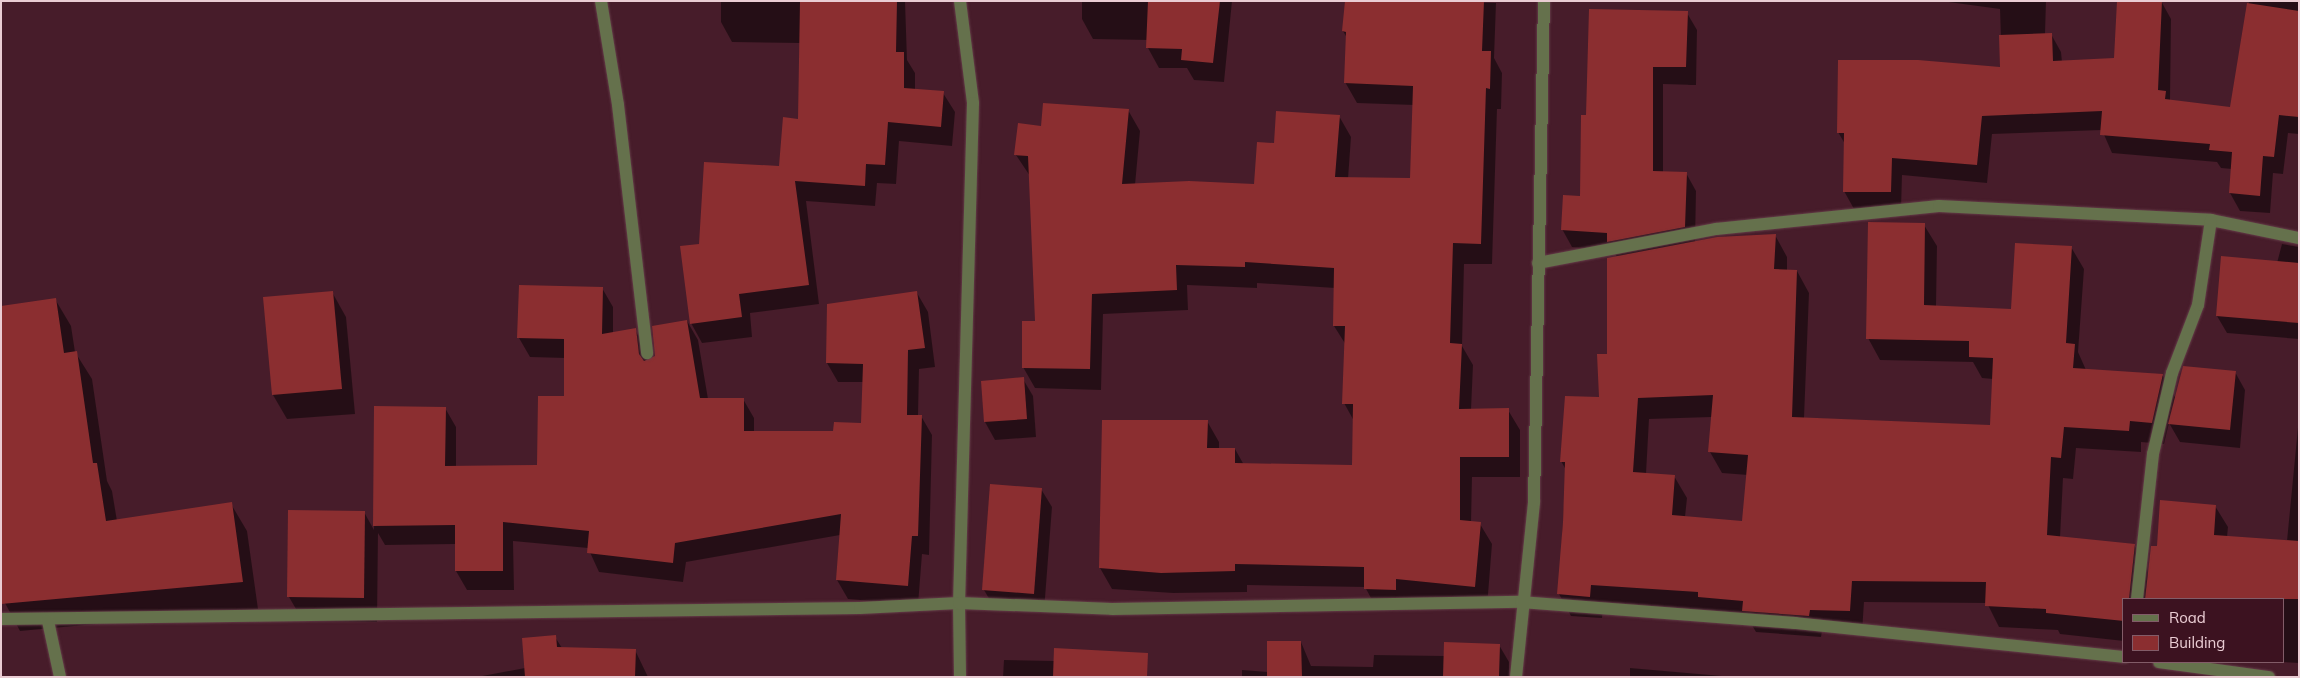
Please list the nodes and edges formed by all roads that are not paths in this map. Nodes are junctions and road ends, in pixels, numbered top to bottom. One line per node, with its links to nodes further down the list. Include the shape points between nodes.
1 (601, 1): 7 (street, via 619,114)
2 (960, 1): 10 (street, via 973,103)
3 (1544, 1): 6 (street)
4 (2212, 220): 5 (street); 6 (street, via 1940,206 1716,229); 8 (street, via 2198,305 2172,373 2153,454)
5 (2299, 238)
6 (1538, 264): 9 (street, via 1534,502)
7 (647, 353)
8 (2137, 598)
9 (1521, 602): 10 (street, via 1112,609); 13 (street, via 1795,624); 17 (street)
10 (959, 603): 12 (street, via 860,608); 16 (street)
11 (1, 619): 12 (street)
12 (48, 621): 15 (street)
13 (2122, 657)
14 (2166, 663): 18 (street)
15 (60, 677)
16 (960, 677)
17 (1516, 677)
18 (2269, 677)

